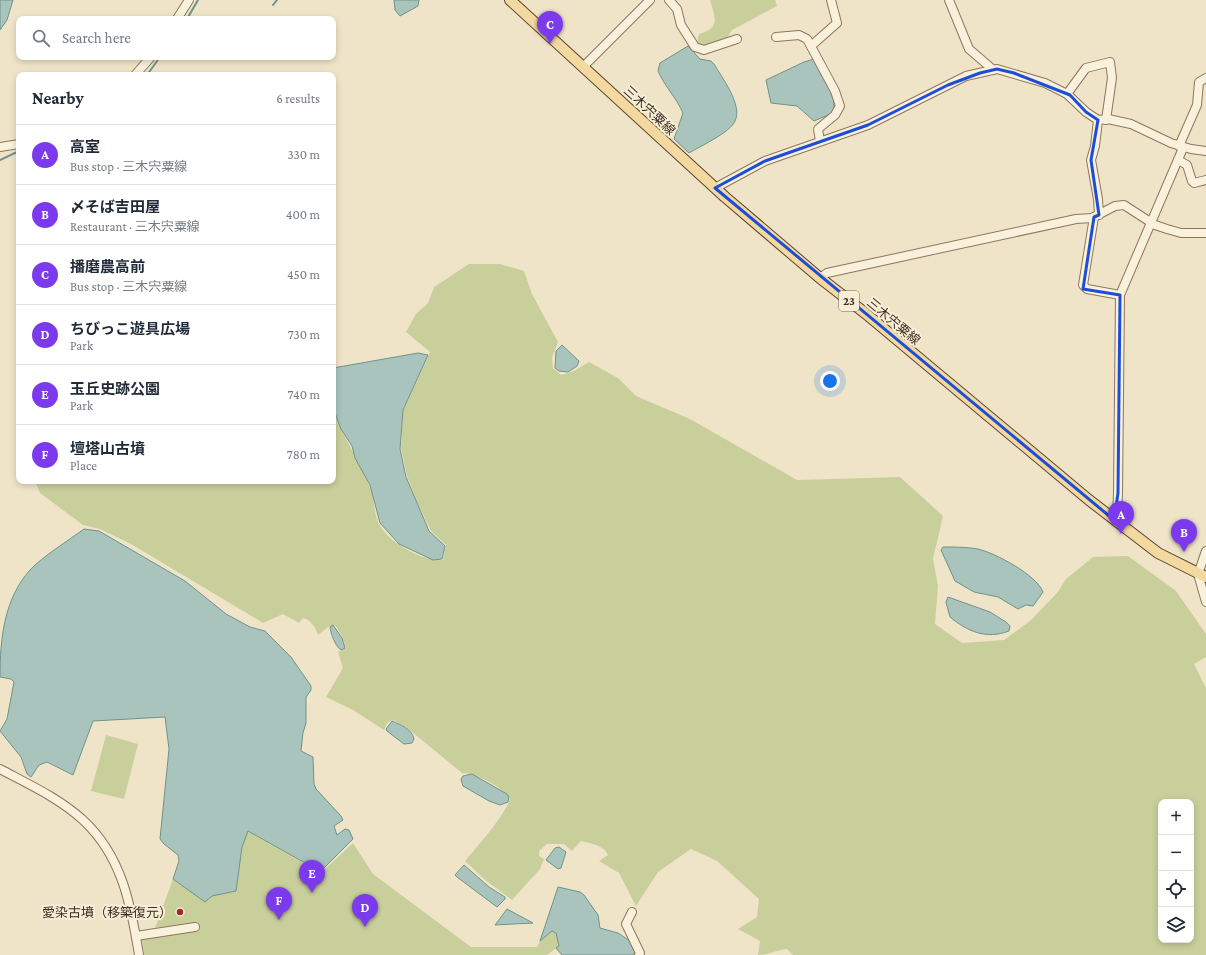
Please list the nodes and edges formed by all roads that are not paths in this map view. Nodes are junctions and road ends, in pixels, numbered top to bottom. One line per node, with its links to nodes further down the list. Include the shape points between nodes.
1 (189, 0): 7 (street)
2 (510, 0): 12 (main road, 三木宍粟線 / 23)
3 (650, 0): 12 (street)
4 (669, 0): 9 (street, via 676,9 691,43 699,49 714,48)
5 (831, 0): 10 (street, via 837,23)
6 (949, 0): 13 (street, via 970,49)
7 (179, 16)
8 (776, 37): 10 (street, via 802,35)
9 (737, 39)
10 (811, 46): 18 (street, via 836,91 840,106 835,115 818,129)
11 (148, 60): 14 (street)
12 (584, 66): 25 (main road, 三木宍粟線 / 23)
13 (992, 70): 16 (street, via 1014,73 1045,83); 18 (street, via 966,76 868,125)
14 (138, 72)
15 (1206, 78): 21 (street, via 1199,82 1197,105)
16 (1067, 94): 17 (street, via 1086,112); 17 (street, via 1086,68 1110,62 1112,78)
17 (1102, 120): 21 (street, via 1131,124); 26 (street, via 1091,160 1097,187)
18 (820, 141): 25 (street, via 764,161)
19 (16, 144): 20 (street)
20 (0, 147)
21 (1181, 147): 22 (street); 23 (street)
22 (1206, 151)
23 (1178, 160): 24 (street, via 1187,165 1194,183); 27 (street)
24 (1206, 180)
25 (714, 188): 29 (main road, 三木宍粟線 / 23)
26 (1097, 216): 27 (street, via 1115,206 1124,205); 29 (street, via 827,273); 30 (street, via 1083,285 1087,289)
27 (1151, 222): 28 (street, via 1181,233); 30 (street)
28 (1206, 233)
29 (820, 278): 31 (main road, 三木宍粟線 / 23)
30 (1120, 295): 31 (street, via 1118,493 1117,517)
31 (1114, 520): 33 (main road, 三木宍粟線 / 23, via 1158,553)
32 (1206, 551): 33 (street)
33 (1202, 576): 34 (street)
34 (1206, 602)
35 (0, 769): 38 (street, via 61,804 82,819 102,840 124,881)
36 (632, 912): 40 (street, via 626,924)
37 (195, 927): 38 (street)
38 (136, 936): 39 (street)
39 (139, 955)
40 (639, 955)

